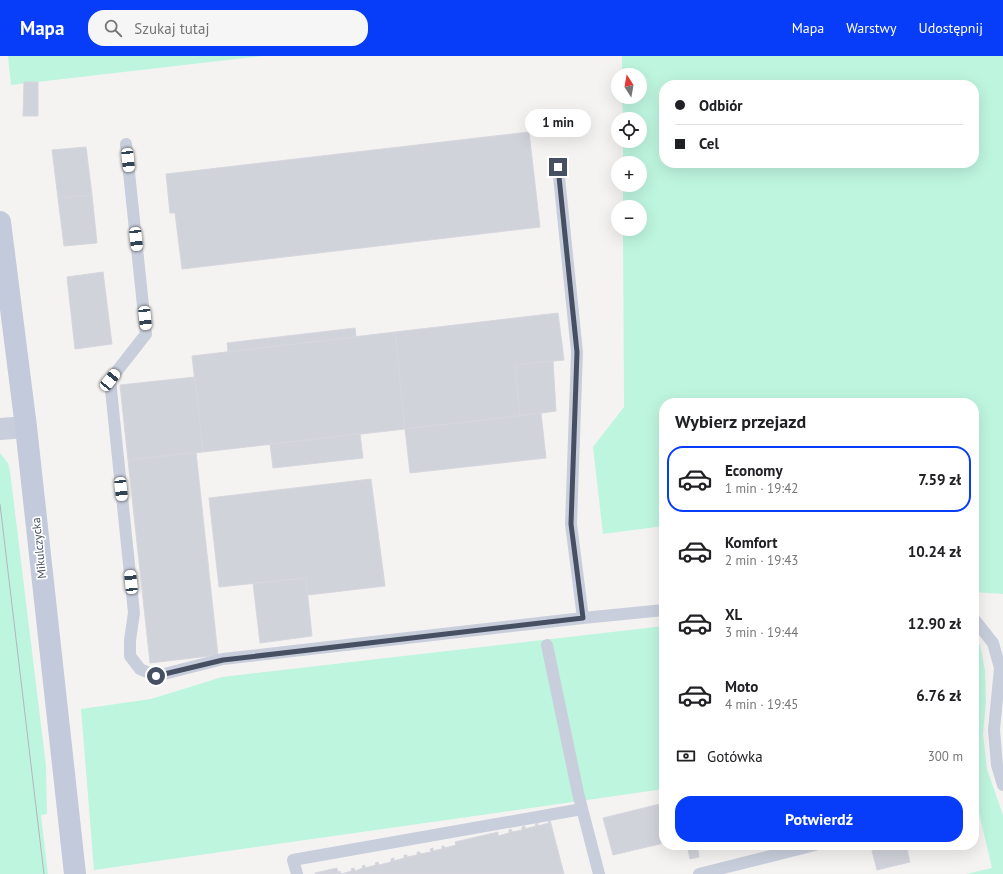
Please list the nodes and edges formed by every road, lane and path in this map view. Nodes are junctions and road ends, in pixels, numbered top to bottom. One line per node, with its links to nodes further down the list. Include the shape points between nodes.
1 (126, 144): 7 (lane, via 146,334 110,380 134,613 130,656 140,669 156,676 223,660)
2 (558, 167): 7 (lane, via 577,352 571,524)
3 (0, 222): 4 (main road, Mikulczycka)
4 (26, 427): 5 (street); 13 (main road, Mikulczycka)
5 (0, 429)
6 (659, 610): 7 (lane)
7 (583, 618)
8 (979, 625): 10 (lane, via 993,644 1000,668 994,730 997,765)
9 (547, 646): 11 (lane)
10 (1003, 785)
11 (582, 809): 14 (lane, via 293,860); 15 (lane)
12 (795, 850): 16 (lane)
13 (75, 874)
14 (297, 874)
15 (599, 874)
16 (699, 874)

